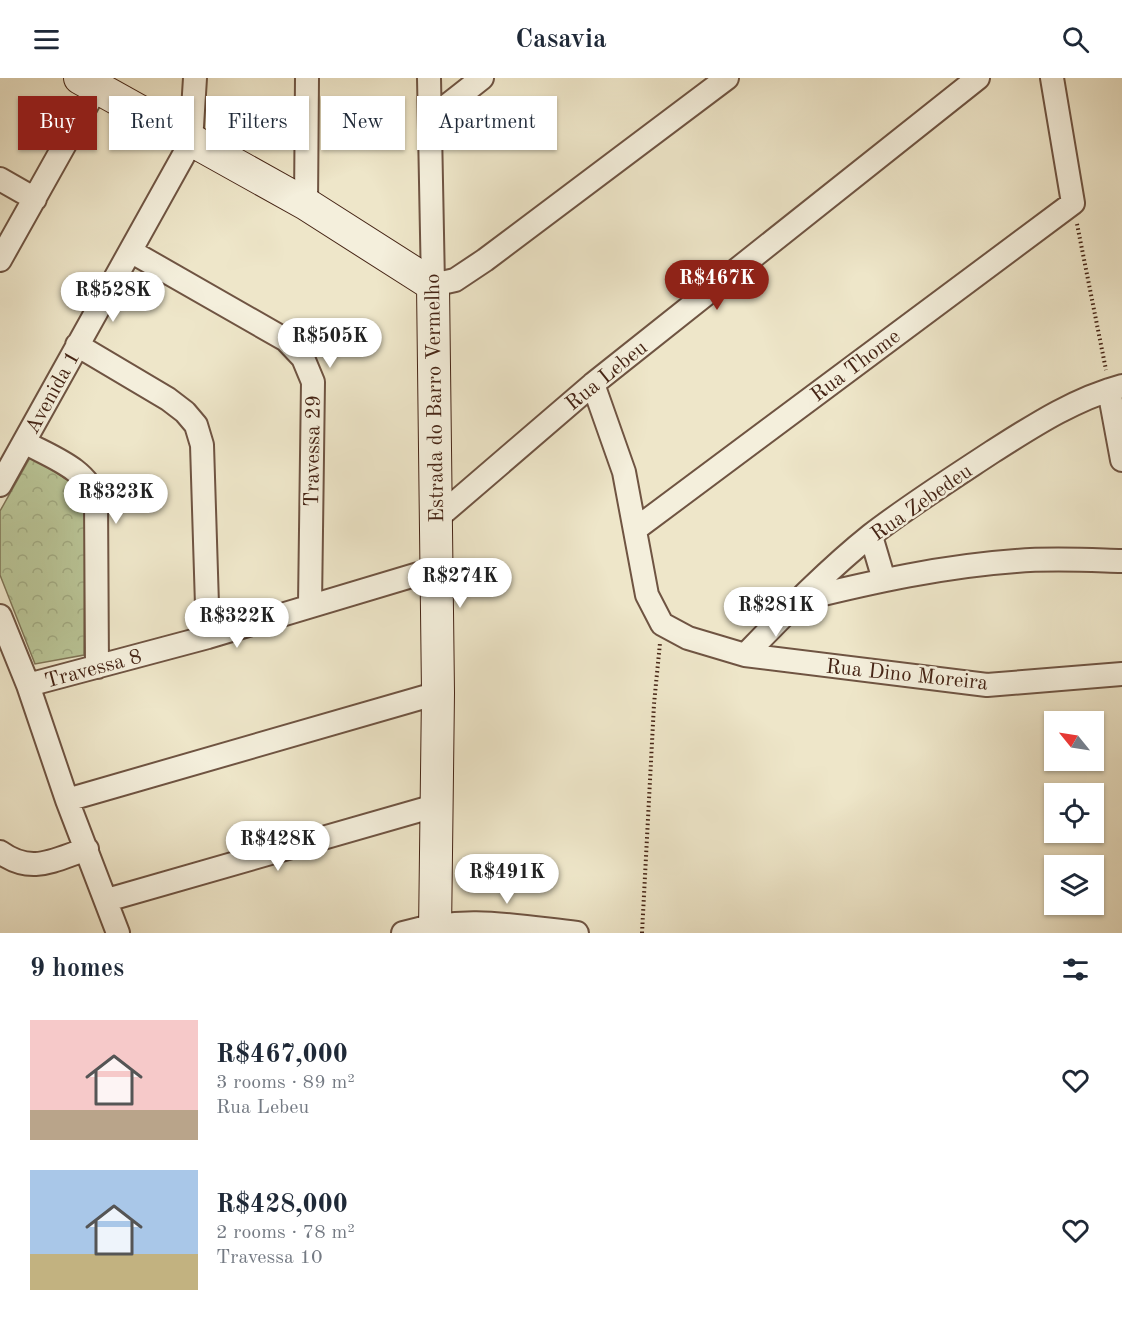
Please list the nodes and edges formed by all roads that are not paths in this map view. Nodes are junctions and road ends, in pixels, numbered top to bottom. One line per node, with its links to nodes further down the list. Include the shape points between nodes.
1 (195, 78): 10 (street)
2 (307, 78): 18 (street)
3 (429, 78): 11 (street, Estrada do Barro Vermelho)
4 (482, 78): 12 (street)
5 (727, 78): 21 (street, via 485,260 455,280)
6 (978, 78): 23 (street, Rua Lebeu)
7 (1052, 78): 29 (street, Rua Thome, via 1073,203)
8 (89, 83): 9 (street); 17 (street)
9 (111, 96)
10 (194, 96)
11 (429, 96)
12 (459, 96)
13 (194, 144): 18 (street)
14 (187, 150): 19 (street, Avenida 1)
15 (431, 150): 21 (street, Estrada do Barro Vermelho)
16 (0, 179): 17 (street)
17 (35, 199): 20 (street)
18 (306, 204): 21 (street)
19 (132, 252): 22 (street, Avenida 1); 35 (street, Travessa 29, via 286,340 303,358 313,382)
20 (0, 261)
21 (433, 285): 28 (street, Estrada do Barro Vermelho)
22 (77, 345): 25 (street, Avenida 1); 37 (street, via 168,399 196,425 202,445)
23 (593, 384): 28 (street, Rua Lebeu); 29 (street, via 624,472)
24 (1116, 388): 26 (street); 30 (street, Rua Zebedeu, via 1067,406 1023,432)
25 (24, 442): 27 (street, Avenida 1); 39 (street, via 82,476 93,488)
26 (1122, 460)
27 (0, 485)
28 (436, 519): 32 (street, Estrada do Barro Vermelho)
29 (637, 528): 38 (street, Rua Dino Moreira, via 647,595 662,624 699,642)
30 (871, 536): 33 (street); 34 (street, Rua Zebedeu)
31 (1122, 561): 33 (street, via 1013,561)
32 (435, 569): 35 (street, Travessa 8); 42 (street, Estrada do Barro Vermelho)
33 (884, 580): 34 (street)
34 (798, 600): 38 (street, Rua Zebedeu)
35 (310, 605): 37 (street, Travessa 8)
36 (0, 616): 41 (street)
37 (208, 637): 39 (street, Travessa 8)
38 (745, 655): 40 (street, Rua Dino Moreira, via 987,685)
39 (97, 668): 41 (street, Travessa 8)
40 (1122, 674)
41 (28, 685): 43 (street)
42 (438, 693): 43 (street); 44 (street, Estrada do Barro Vermelho)
43 (68, 800): 45 (street)
44 (438, 805): 47 (street); 48 (street, Estrada do Barro Vermelho)
45 (87, 849): 46 (street, via 23,865); 47 (street)
46 (0, 852)
47 (107, 900): 49 (street)
48 (435, 928): 50 (street); 51 (street, via 472,922)
49 (118, 933)
50 (403, 933)
51 (577, 933)

